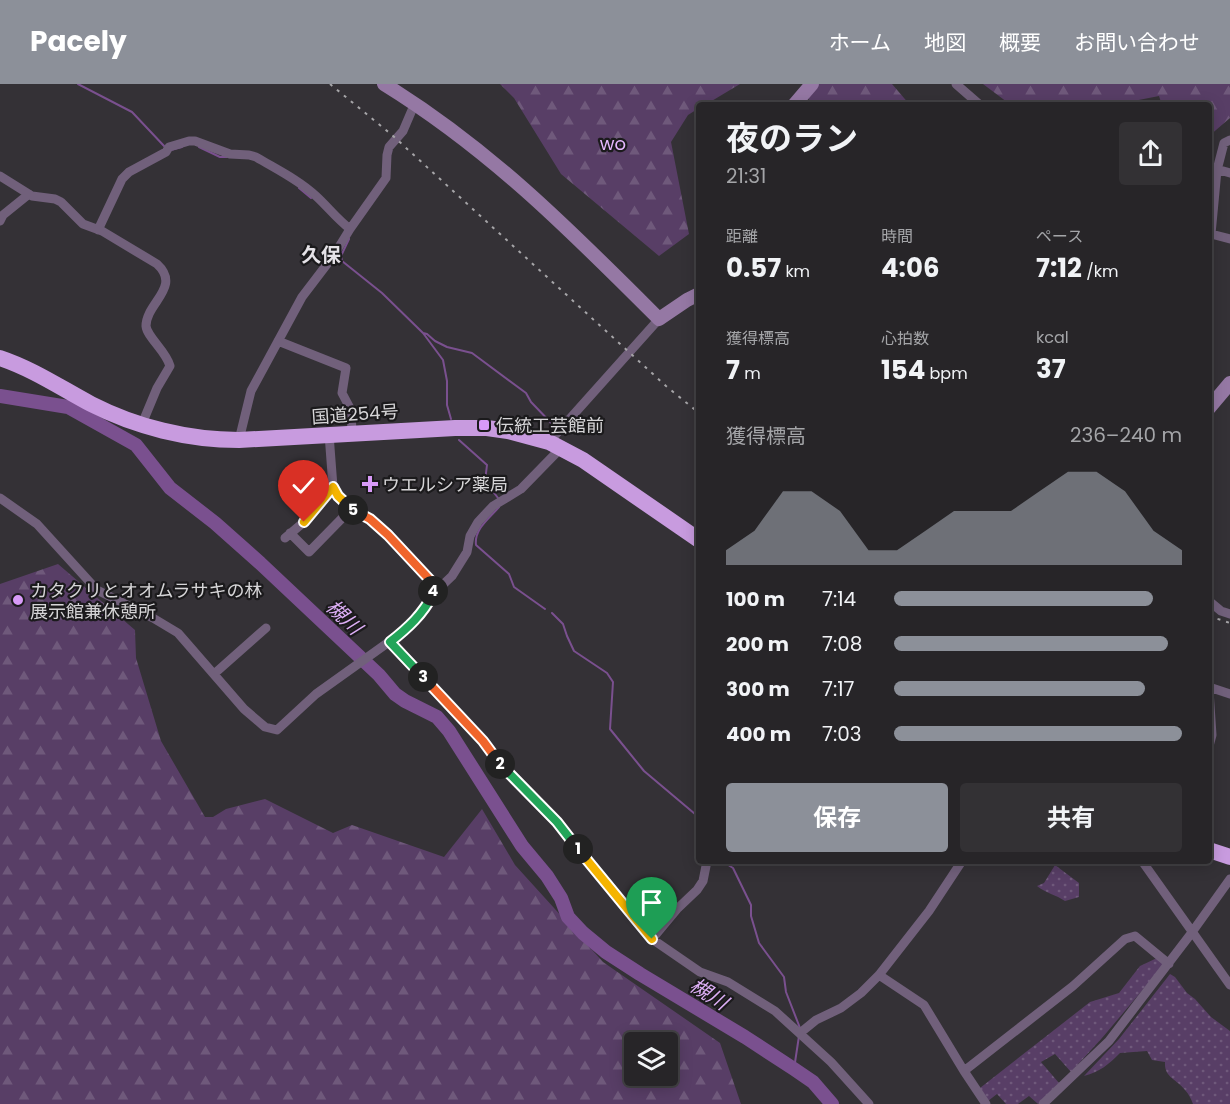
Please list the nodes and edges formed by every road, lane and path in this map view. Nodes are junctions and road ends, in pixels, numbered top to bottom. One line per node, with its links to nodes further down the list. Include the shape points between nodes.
1 (384, 84): 6 (street)
2 (812, 84): 4 (street)
3 (956, 84): 5 (street)
4 (797, 102)
5 (977, 102)
6 (415, 103): 14 (street, via 403,131 389,147 386,178); 19 (street, via 517,181)
7 (1230, 140): 8 (street, via 1224,143)
8 (1213, 169): 9 (street); 12 (street)
9 (1230, 173)
10 (0, 176): 11 (street)
11 (29, 194): 13 (street); 15 (street, via 61,202 83,224)
12 (1212, 202)
13 (0, 221)
14 (350, 229): 15 (street, via 315,195 256,157 230,154 189,141 169,147 129,172); 20 (street, via 302,297)
15 (98, 230): 24 (street, via 157,264 166,277 146,324 147,333 160,346 170,366)
16 (1212, 234): 17 (street)
17 (1230, 239)
18 (696, 296): 19 (street)
19 (659, 319): 28 (street)
20 (278, 340): 26 (street, via 346,368 342,393 351,410); 27 (street, via 251,391)
21 (0, 358): 24 (highway, 国道254号)
22 (1230, 383): 23 (street)
23 (1212, 404)
24 (142, 424): 27 (highway, 国道254号, via 212,440)
25 (329, 434): 26 (highway, 国道254号); 27 (highway, 国道254号); 29 (street)
26 (352, 434): 28 (highway, 国道254号, via 487,428 536,437)
27 (238, 440)
28 (555, 445): 32 (highway, 国道254号); 33 (street, via 521,489 493,506 478,522 467,552 452,576)
29 (333, 487): 31 (street); 31 (street, via 288,536 309,552)
30 (0, 498): 38 (street, via 36,524 97,590 178,633)
31 (351, 509): 33 (street, via 388,535 430,580)
32 (696, 538)
33 (433, 594): 37 (street, via 419,616)
34 (1212, 604): 35 (street)
35 (1230, 614)
36 (266, 628): 38 (street)
37 (390, 642): 38 (street, via 316,694 282,728 272,730 244,710); 48 (street, via 557,822)
38 (214, 674)
39 (1212, 689): 40 (street)
40 (1230, 694)
41 (1212, 851): 42 (highway)
42 (1230, 857)
43 (706, 864): 48 (street, via 703,882)
44 (960, 864): 50 (street)
45 (1144, 864): 47 (street)
46 (1230, 879): 47 (street)
47 (1193, 931): 49 (street); 51 (street)
48 (652, 939): 52 (street, via 700,972 760,1000)
49 (1169, 964): 53 (street, via 1135,936 1125,939 1073,986); 56 (street, via 1109,1041)
50 (879, 975): 52 (street, via 841,1008); 53 (street, via 924,1005)
51 (1230, 986)
52 (800, 1033): 54 (street)
53 (964, 1071): 55 (street)
54 (869, 1104)
55 (986, 1104)
56 (1042, 1104)

